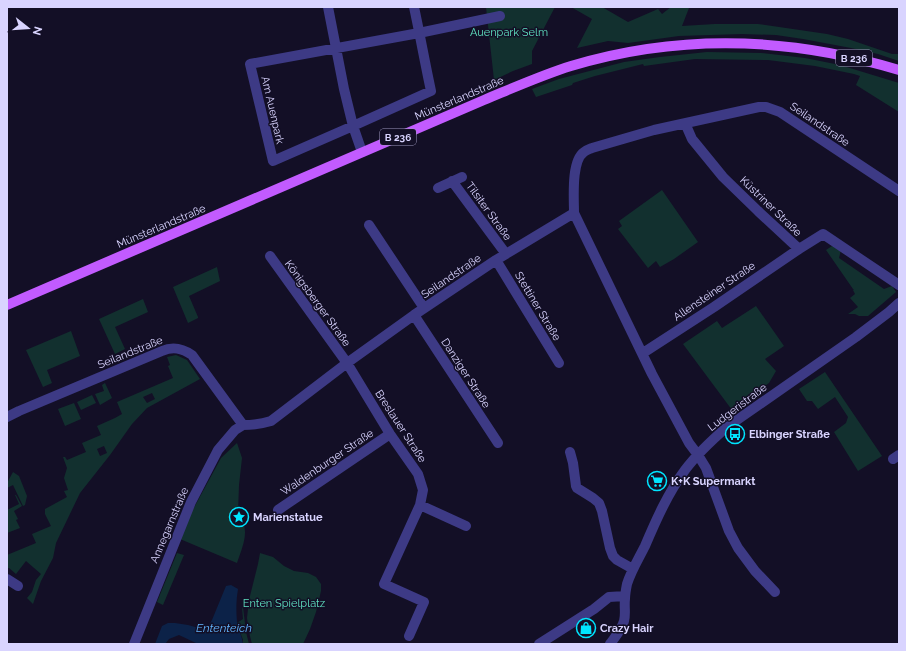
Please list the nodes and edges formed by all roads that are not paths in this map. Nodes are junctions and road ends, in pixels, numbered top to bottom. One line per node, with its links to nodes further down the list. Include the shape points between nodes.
1 (328, 7): 5 (street)
2 (414, 7): 4 (street, Am Auenpark)
3 (500, 16): 4 (street, Am Auenpark)
4 (419, 33): 5 (street, Am Auenpark); 8 (street, Am Auenpark, via 431,91)
5 (336, 48): 8 (street); 8 (street, Am Auenpark, via 250,64 273,160)
6 (899, 70): 9 (main road, Münsterlandstraße / B 236, via 838,54 757,43 729,42 656,47 572,66 542,76)
7 (685, 123): 13 (street, Seilandstraße, via 759,107 774,109); 14 (street, Seilandstraße, via 583,152 574,170); 16 (street, Küstriner Straße, via 692,139 724,177)
8 (353, 126): 9 (street)
9 (362, 152): 22 (main road, Münsterlandstraße / B 236)
10 (462, 177): 11 (street, Tilsiter Straße)
11 (452, 181): 12 (street, Tilsiter Straße); 17 (street, Tilsiter Straße)
12 (438, 188)
13 (899, 191)
14 (574, 213): 17 (street, Seilandstraße); 25 (street)
15 (369, 225): 23 (street)
16 (799, 249): 20 (street, Küstriner Straße, via 823,234); 25 (street, Allensteiner Straße)
17 (506, 254): 19 (street, Seilandstraße)
18 (270, 256): 26 (street, Königsberger Straße)
19 (496, 260): 23 (street, Seilandstraße); 27 (street, Stettiner Straße)
20 (899, 285)
21 (899, 303): 33 (street, Ludgeristraße, via 856,337 727,427)
22 (7, 305)
23 (424, 308): 24 (street, Seilandstraße)
24 (414, 315): 26 (street, Seilandstraße); 31 (street, Danziger Straße)
25 (643, 353): 33 (street, via 652,374)
26 (347, 363): 29 (street, Seilandstraße, via 271,421); 30 (street, Breslauer Straße)
27 (559, 363)
28 (7, 418): 29 (street, Seilandstraße, via 162,351 176,348 192,355)
29 (243, 425): 43 (street, Annegarnstraße, via 235,430 218,450 191,502)
30 (390, 434): 34 (street, Breslauer Straße, via 418,474 423,490); 35 (street, Waldenburger Straße)
31 (498, 443)
32 (570, 452): 37 (street, via 576,486 599,503 613,556)
33 (698, 455): 37 (street, Ludgeristraße, via 672,490); 40 (street, via 706,468 729,531 738,548)
34 (420, 505): 36 (street); 42 (street, Breslauer Straße, via 384,584 424,602)
35 (278, 510)
36 (466, 526)
37 (634, 569): 41 (street, Ludgeristraße, via 627,583)
38 (7, 579): 39 (street)
39 (18, 586)
40 (774, 592)
41 (625, 596): 44 (street, via 609,597); 45 (street, Ludgeristraße, via 624,621)
42 (409, 636)
43 (134, 644)
44 (539, 644)
45 (610, 644)

